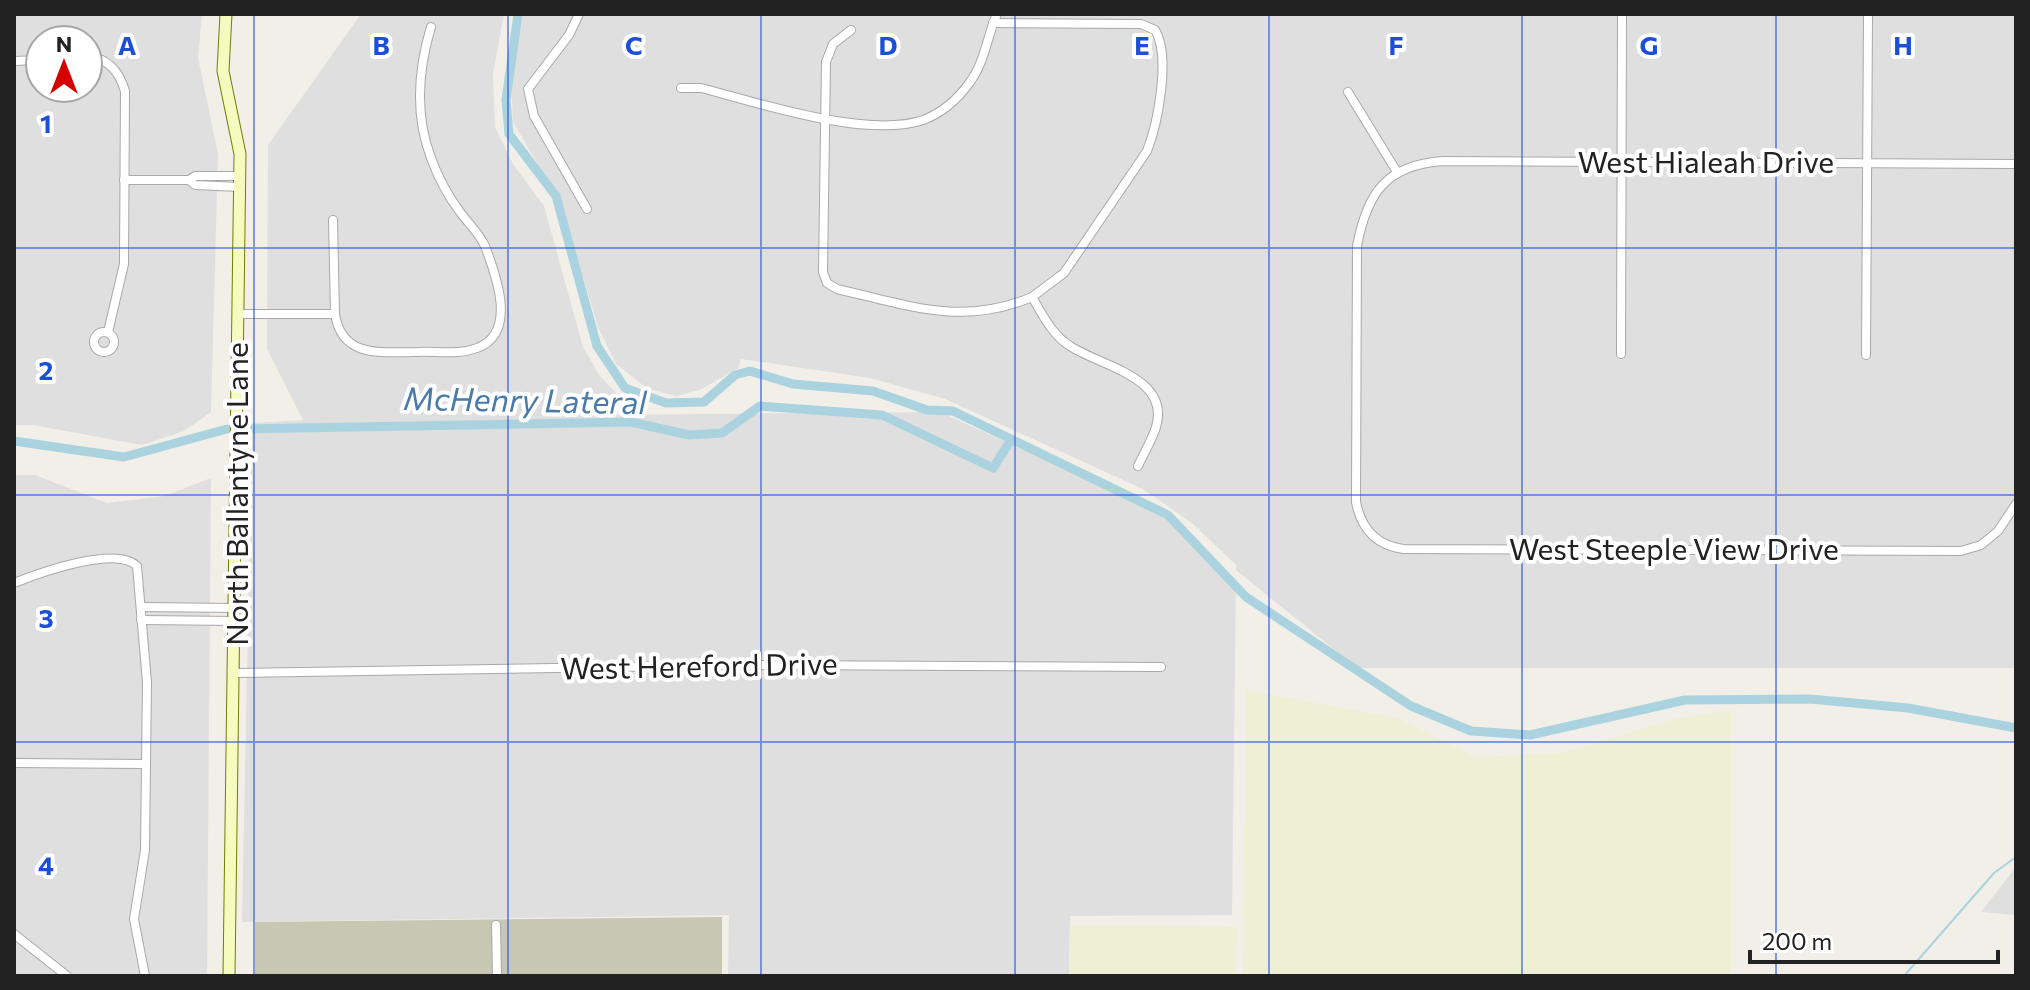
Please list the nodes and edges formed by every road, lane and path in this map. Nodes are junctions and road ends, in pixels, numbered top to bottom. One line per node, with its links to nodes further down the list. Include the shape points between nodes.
1 (226, 14): 18 (street, North Ballantyne Lane, via 223,71 237,123)
2 (579, 14): 19 (street, via 528,89 534,116)
3 (988, 14): 6 (street)
4 (1622, 14): 13 (street)
5 (1868, 14): 14 (street)
6 (995, 18): 12 (street, via 971,81 947,108 897,125); 21 (street, via 1141,24 1155,30 1160,42 1160,101 1147,151 1064,273)
7 (431, 27): 23 (street, via 421,71 423,126 441,182 484,245 501,303 498,331 486,344 466,351 374,352 348,344)
8 (851, 30): 12 (street, via 833,44 826,62)
9 (104, 60): 17 (street, via 115,68 125,91)
10 (681, 88): 12 (street, via 701,88)
11 (1348, 92): 16 (street)
12 (826, 119): 21 (street, via 827,283 959,313 991,312)
13 (1622, 162): 14 (street, West Hialeah Drive); 16 (street, West Hialeah Drive, via 1443,161); 25 (street)
14 (1867, 163): 15 (street, West Hialeah Drive); 26 (street)
15 (2016, 164)
16 (1397, 172): 28 (street, West Steeple View Drive, via 1371,199 1357,246 1356,502 1366,530 1390,547 1959,551 1990,538)
17 (124, 180): 18 (street); 24 (street, via 124,264)
18 (240, 182): 22 (street, North Ballantyne Lane)
19 (587, 209)
20 (333, 220): 23 (street)
21 (1032, 297): 27 (street, via 1049,327 1068,346 1135,379 1156,399 1156,426)
22 (239, 314): 23 (street); 31 (street, North Ballantyne Lane)
23 (335, 314)
24 (108, 332)
25 (1621, 354)
26 (1866, 355)
27 (1138, 466)
28 (2016, 504)
29 (14, 583): 30 (street, via 67,564 124,559 133,562 139,574)
30 (141, 607): 31 (street); 32 (street)
31 (237, 614): 32 (street); 34 (street, North Ballantyne Lane)
32 (141, 620): 36 (street)
33 (1161, 667): 34 (street, West Hereford Drive, via 738,665)
34 (236, 673): 41 (street, North Ballantyne Lane)
35 (14, 763): 36 (street)
36 (146, 764): 40 (street, via 145,850 134,919)
37 (496, 925): 42 (street)
38 (14, 934): 39 (street)
39 (67, 976)
40 (145, 976)
41 (229, 976)
42 (497, 976)

